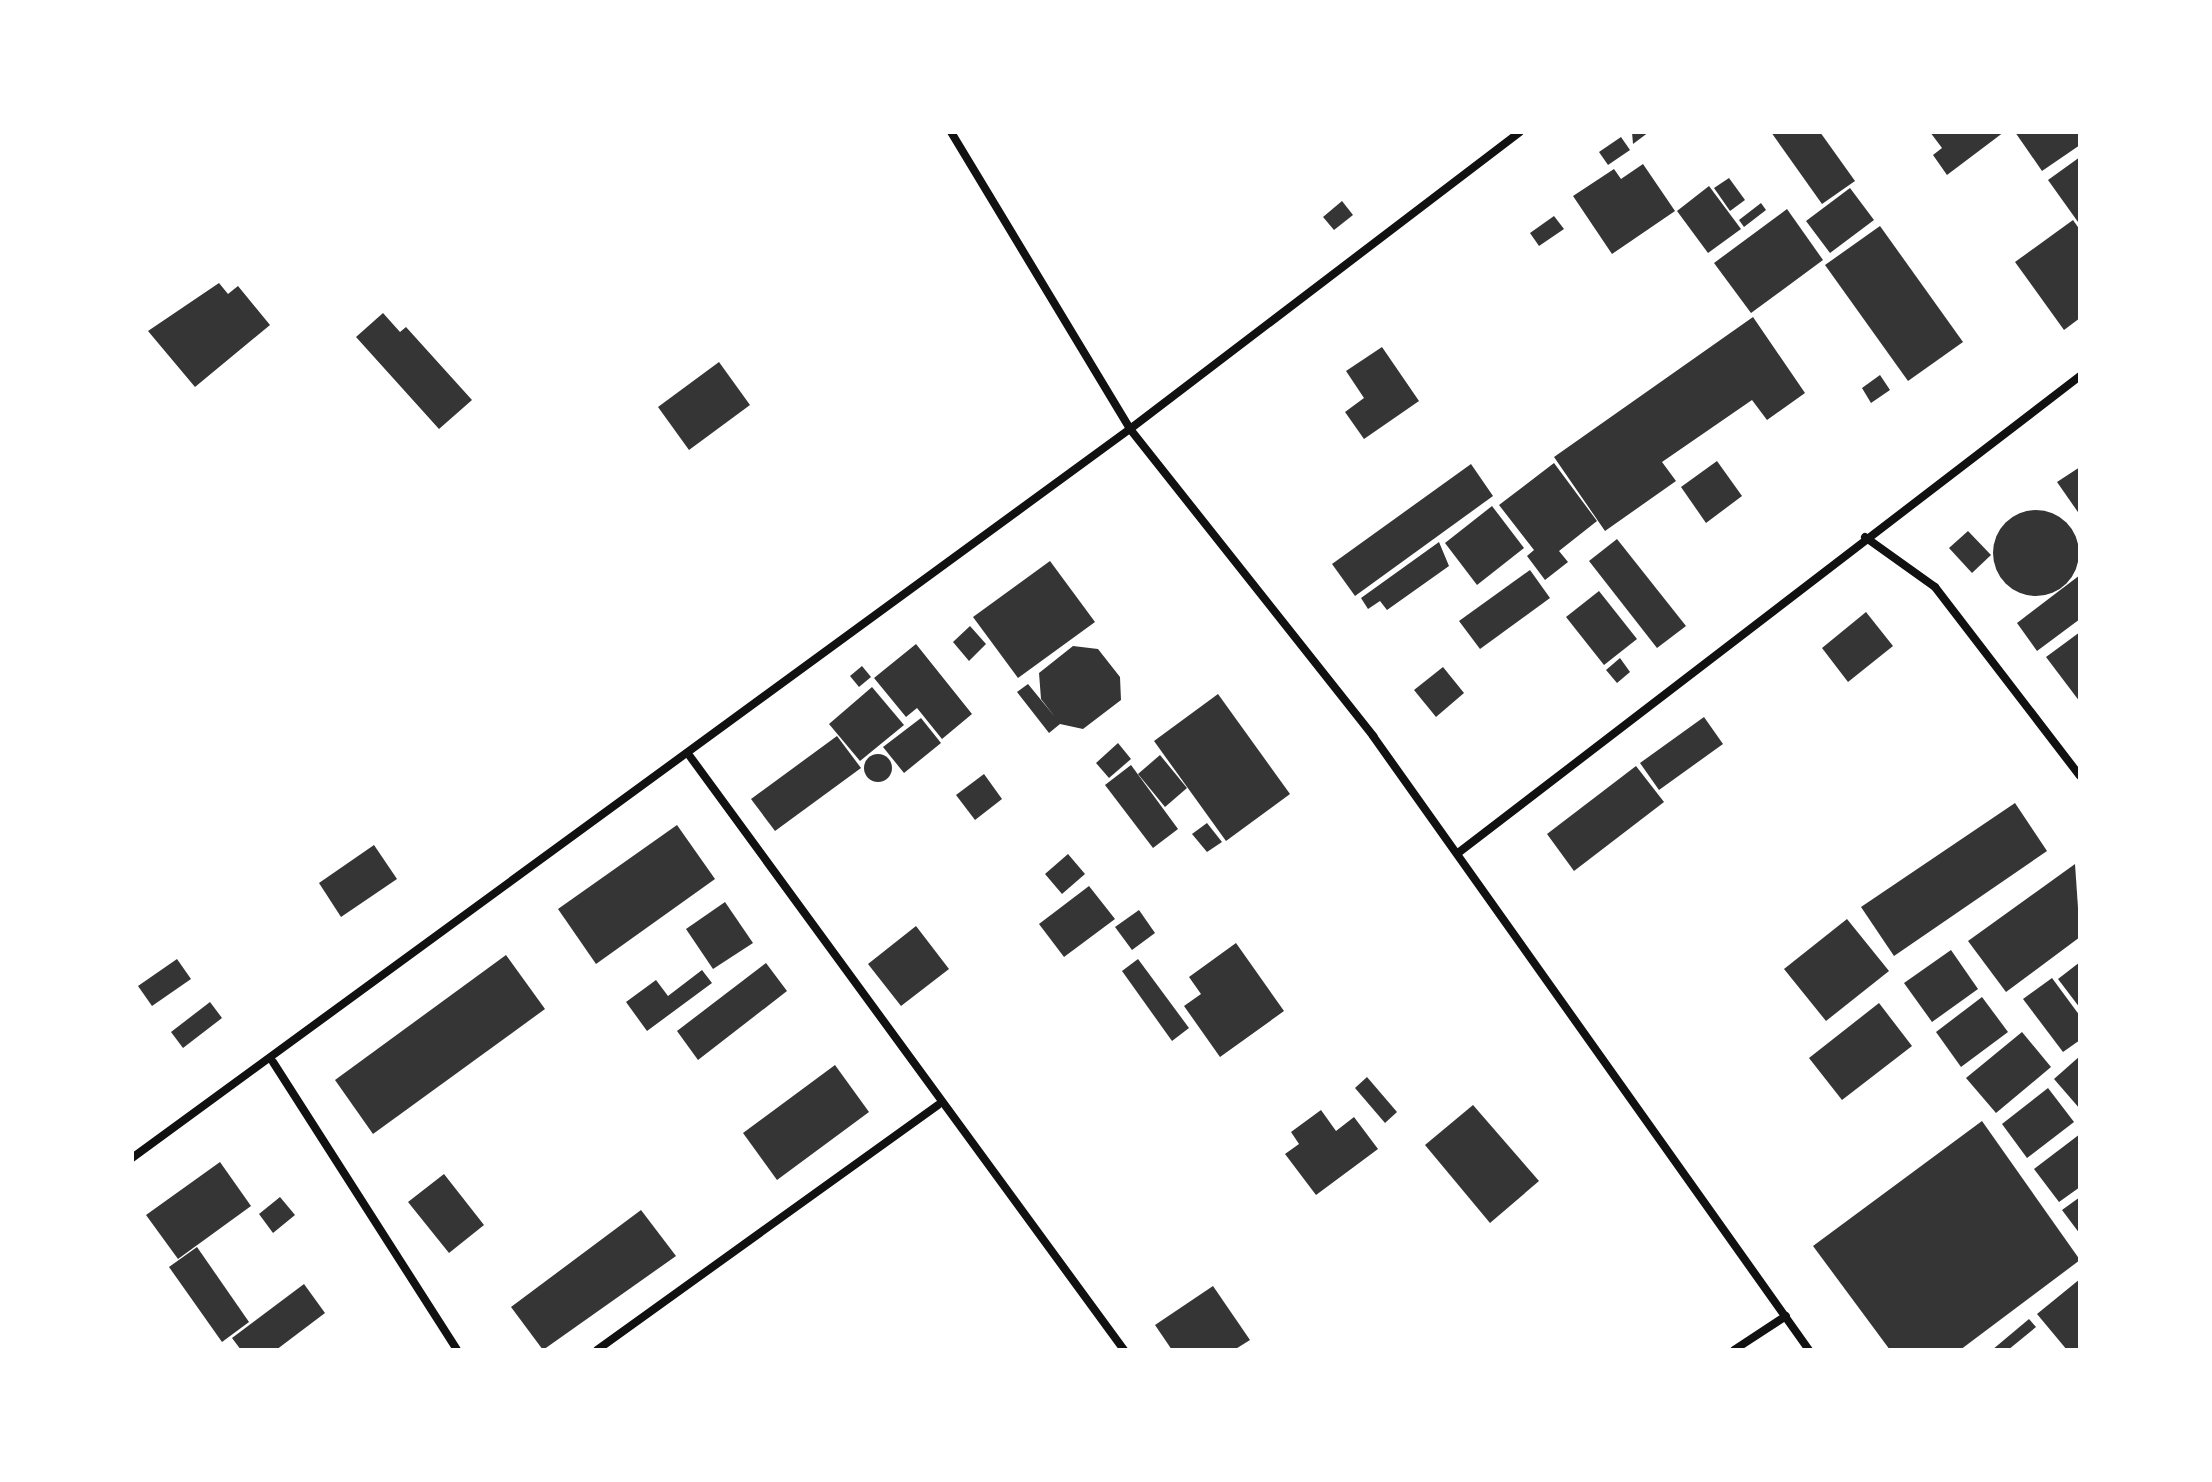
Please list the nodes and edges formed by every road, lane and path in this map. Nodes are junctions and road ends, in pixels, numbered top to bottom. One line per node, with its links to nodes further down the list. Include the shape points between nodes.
1 (951, 132): 4 (street)
2 (1520, 132): 4 (street)
3 (2080, 376): 5 (street)
4 (1130, 429): 6 (street); 8 (street)
5 (1865, 537): 7 (street, via 1935,587); 8 (street)
6 (689, 755): 9 (street); 10 (street)
7 (2080, 776)
8 (1458, 853): 12 (street)
9 (273, 1062): 11 (street); 13 (street)
10 (938, 1105): 14 (street); 15 (street)
11 (132, 1158)
12 (1786, 1316): 16 (street); 17 (street)
13 (457, 1350)
14 (597, 1350)
15 (1124, 1350)
16 (1734, 1350)
17 (1809, 1350)

